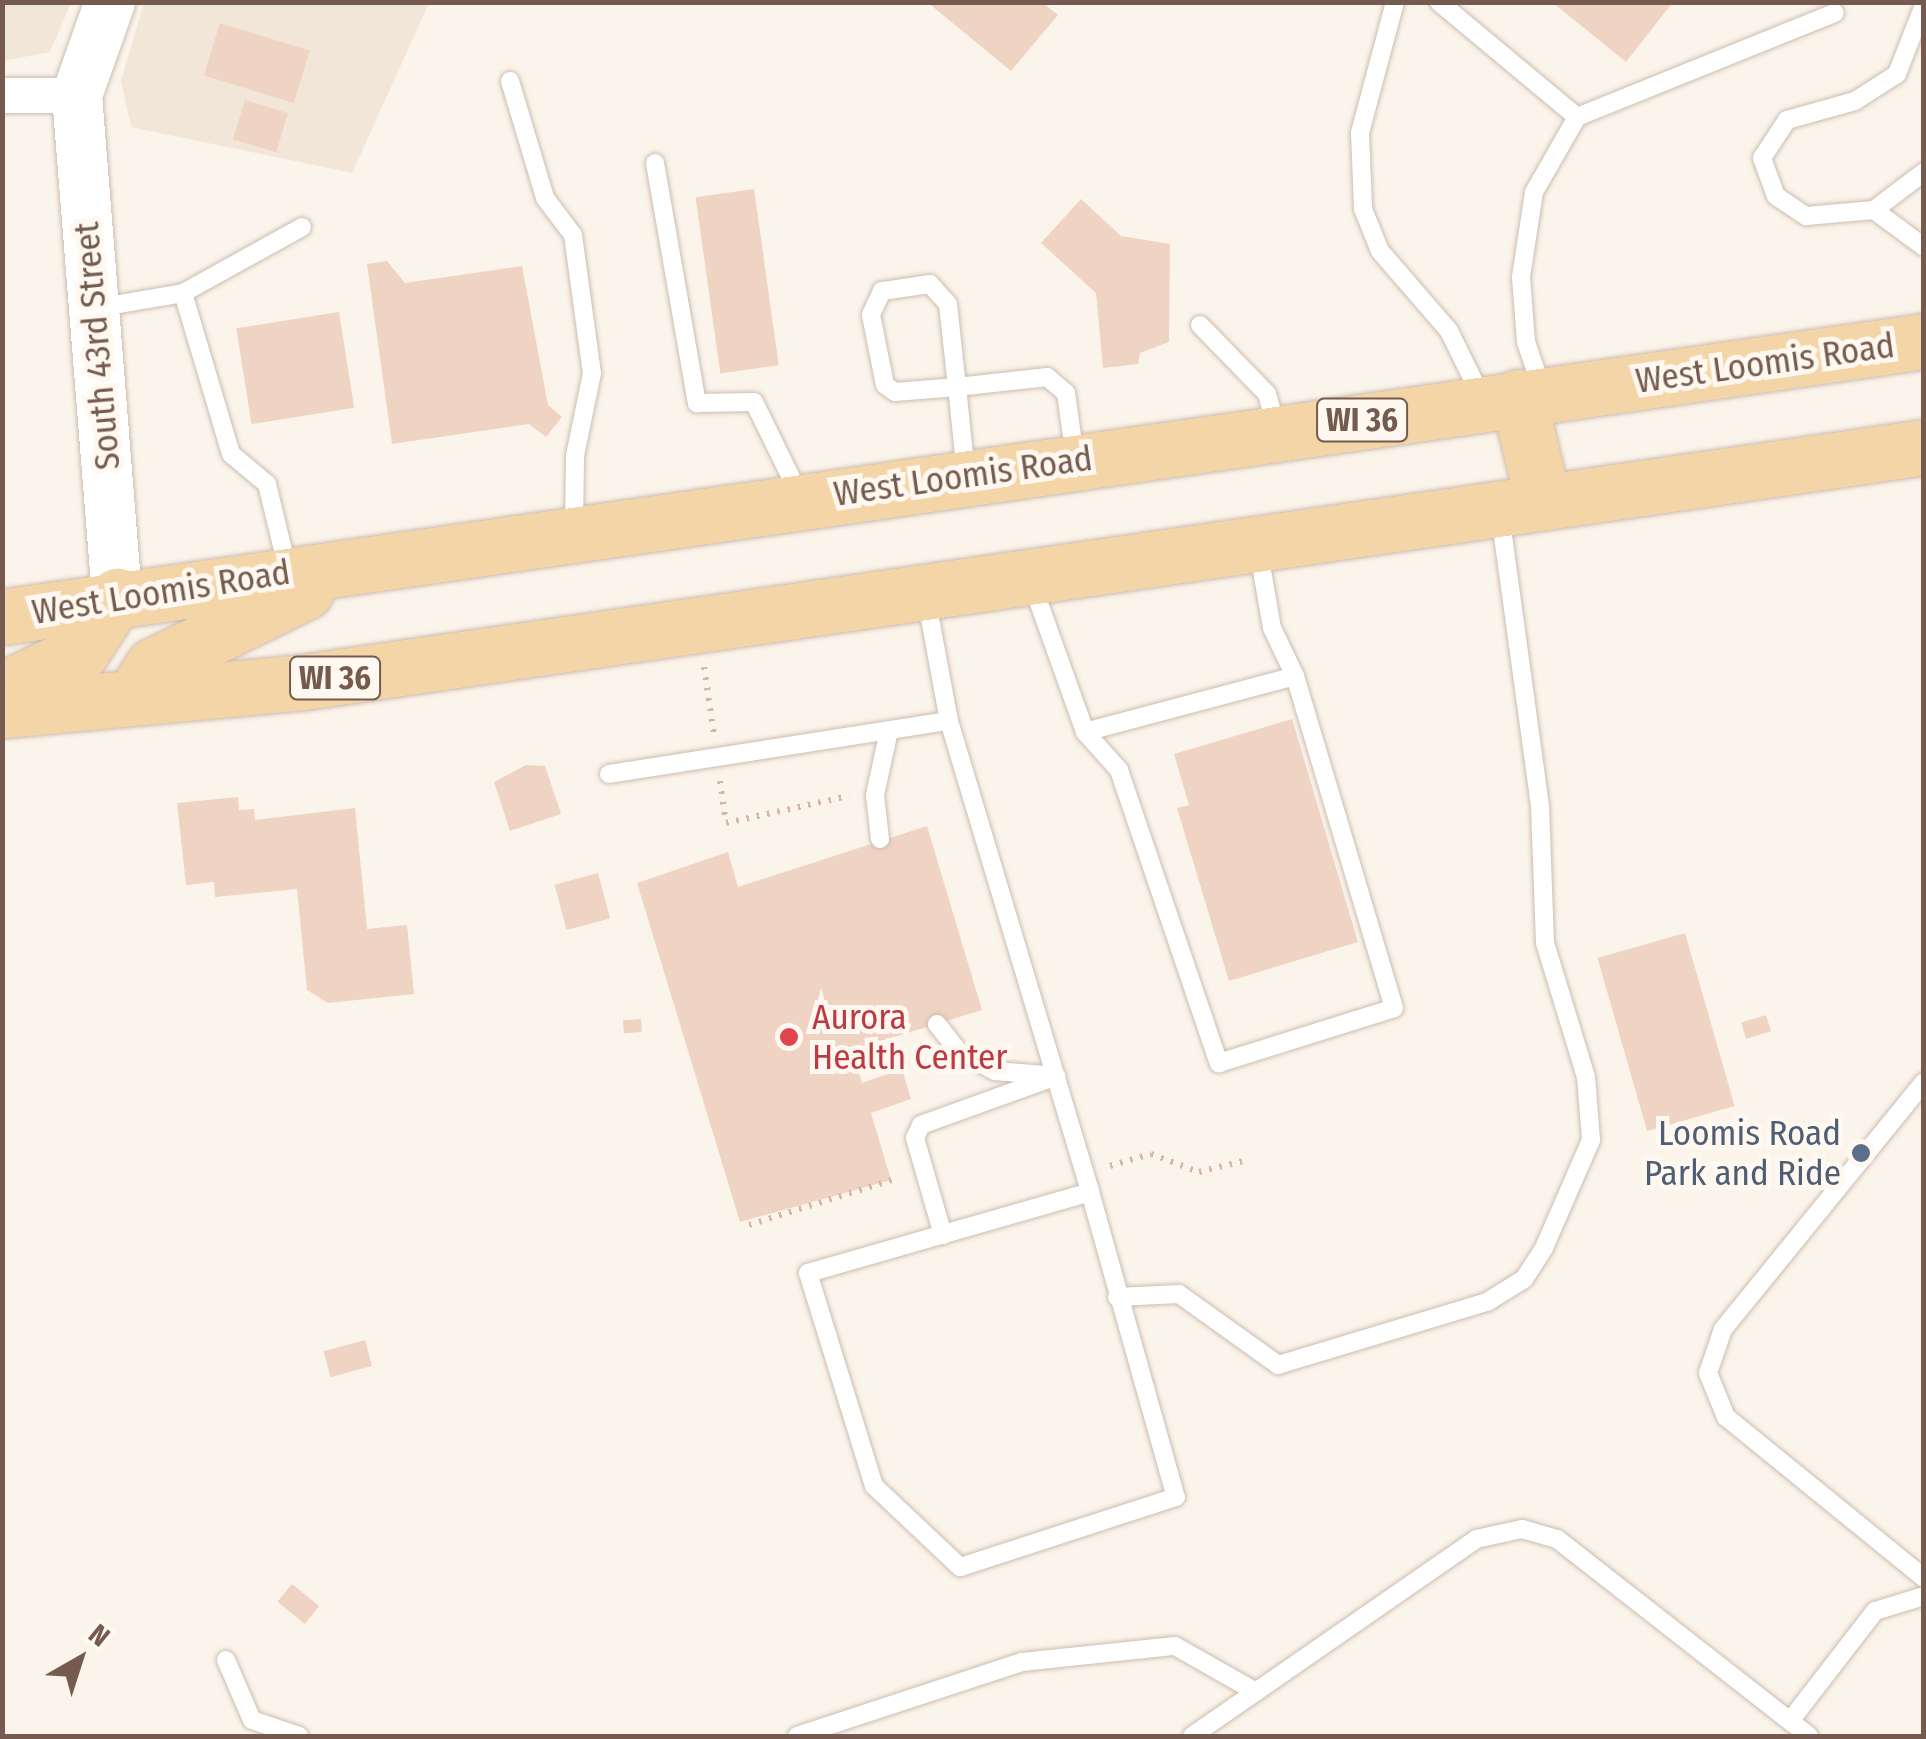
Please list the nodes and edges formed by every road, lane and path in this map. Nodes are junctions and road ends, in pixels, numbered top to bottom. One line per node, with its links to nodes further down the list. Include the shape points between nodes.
1 (110, 2): 7 (main road, South 43rd Street)
2 (1395, 2): 20 (lane, via 1360,132 1363,209 1380,251)
3 (1439, 2): 9 (lane)
4 (1924, 5): 12 (lane, via 1897,74 1856,101 1787,120 1762,158 1776,196 1806,216)
5 (1835, 14): 9 (lane)
6 (510, 80): 27 (lane, via 545,198 573,235 592,373 575,456)
7 (77, 95): 8 (street); 16 (main road, South 43rd Street)
8 (2, 96)
9 (1577, 118): 20 (lane, via 1534,192 1522,277 1526,342)
10 (655, 163): 25 (lane, via 697,403 754,402)
11 (1922, 172): 12 (lane)
12 (1874, 210): 14 (lane)
13 (302, 227): 15 (lane)
14 (1924, 247)
15 (183, 293): 16 (lane); 30 (lane, via 231,454 267,484)
16 (93, 308): 33 (main road, South 43rd Street)
17 (1200, 325): 21 (lane, via 1267,394)
18 (1924, 341): 20 (main road, West Loomis Road / WI 36)
19 (957, 387): 19 (lane, via 941,293 930,284 882,291 871,315 885,386); 23 (lane, via 1047,377 1066,393); 24 (lane)
20 (1515, 398): 21 (main road, West Loomis Road / WI 36); 26 (main road)
21 (1277, 432): 23 (main road, West Loomis Road / WI 36)
22 (1924, 447): 26 (main road, WI 36)
23 (1075, 460): 24 (main road, West Loomis Road / WI 36)
24 (966, 476): 25 (main road, West Loomis Road / WI 36)
25 (801, 499): 27 (main road, West Loomis Road / WI 36)
26 (1521, 504): 28 (main road, WI 36); 53 (lane, via 1546,944 1586,1077 1591,1140 1544,1248 1524,1280 1487,1302 1278,1365 1179,1294)
27 (574, 532): 29 (main road, West Loomis Road / WI 36)
28 (1258, 542): 31 (main road, WI 36); 35 (lane, via 1272,628)
29 (396, 556): 30 (main road, West Loomis Road / WI 36); 37 (main road, via 227,622 153,666)
30 (288, 572): 33 (main road, West Loomis Road / WI 36)
31 (1029, 576): 32 (main road, WI 36); 41 (lane)
32 (925, 591): 37 (main road, WI 36, via 304,682); 39 (lane)
33 (117, 596): 34 (main road, West Loomis Road / WI 36); 36 (main road, via 81,652)
34 (2, 617)
35 (1296, 676): 41 (lane); 41 (lane, via 1394,1008 1219,1062 1119,770)
36 (2, 690)
37 (136, 692): 38 (main road, WI 36)
38 (2, 710)
39 (949, 721): 40 (lane); 45 (lane)
40 (889, 730): 42 (lane); 43 (lane, via 875,795)
41 (1085, 732)
42 (609, 774)
43 (880, 840)
44 (938, 1024): 45 (lane, via 958,1051 995,1071)
45 (1056, 1076): 49 (lane); 52 (lane, via 921,1125 915,1138)
46 (1924, 1082): 54 (lane, via 1723,1329 1708,1373 1726,1416)
47 (1247, 1160): 49 (path, via 1199,1172 1151,1154)
48 (896, 1169): 51 (path, via 899,1182)
49 (1085, 1174): 50 (lane)
50 (1090, 1192): 52 (lane); 53 (lane)
51 (749, 1225)
52 (943, 1234): 53 (lane, via 808,1272 874,1486 960,1566 1176,1497)
53 (1117, 1296)
54 (1924, 1578)
55 (1924, 1596): 58 (lane, via 1875,1610)
56 (226, 1660): 59 (lane, via 252,1720)
57 (1256, 1692): 58 (lane, via 1476,1538 1522,1529 1557,1540); 60 (lane, via 1175,1646 1022,1662); 61 (lane)
58 (1790, 1720): 62 (lane)
59 (300, 1736)
60 (797, 1736)
61 (1192, 1736)
62 (1809, 1736)

